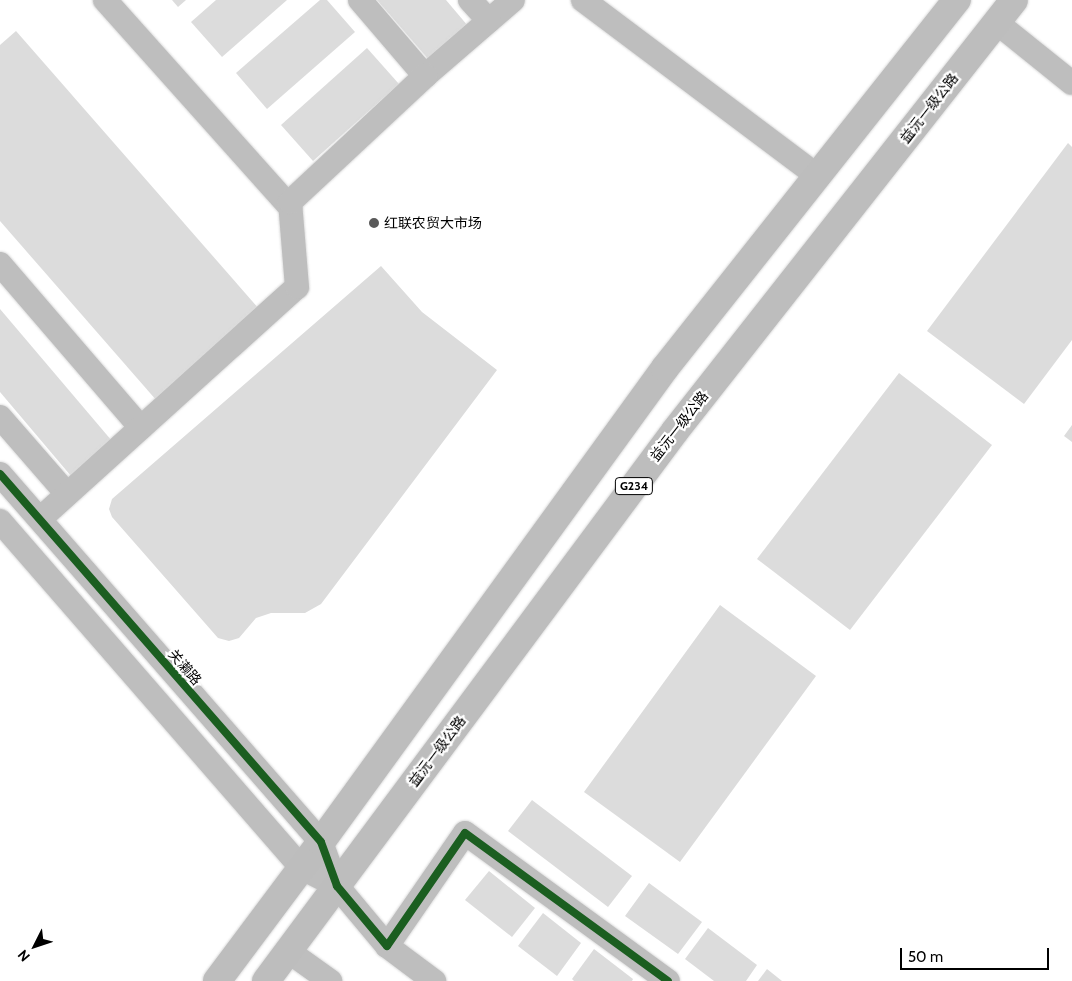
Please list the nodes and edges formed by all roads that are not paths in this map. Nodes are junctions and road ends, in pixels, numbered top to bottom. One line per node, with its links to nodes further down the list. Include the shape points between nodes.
1 (106, 0): 13 (street)
2 (360, 0): 10 (street)
3 (470, 0): 8 (street)
4 (513, 0): 8 (street)
5 (583, 0): 12 (street)
6 (957, 0): 12 (highway)
7 (1014, 0): 9 (highway, 益沅一级公路 / G234)
8 (489, 21): 10 (street)
9 (996, 22): 11 (street); 23 (highway, 益沅一级公路 / G234, via 675,431)
10 (425, 76): 13 (street, via 290,202)
11 (1072, 82)
12 (818, 176): 21 (highway, via 665,368)
13 (290, 207): 16 (street, via 297,287)
14 (0, 264): 16 (street)
15 (0, 417): 18 (street)
16 (141, 428): 18 (street)
17 (0, 474): 19 (street, 关濑路)
18 (67, 494): 19 (street)
19 (40, 519): 21 (street, 关濑路)
20 (0, 522): 22 (street)
21 (321, 842): 22 (highway); 23 (street, 关濑路)
22 (302, 868): 23 (street); 26 (highway)
23 (337, 886): 24 (street); 25 (highway, 益沅一级公路 / G234)
24 (387, 946): 29 (street); 30 (street, via 466,833)
25 (288, 951): 27 (highway, 益沅一级公路 / G234); 28 (street)
26 (217, 981)
27 (266, 981)
28 (330, 981)
29 (434, 981)
30 (668, 981)

